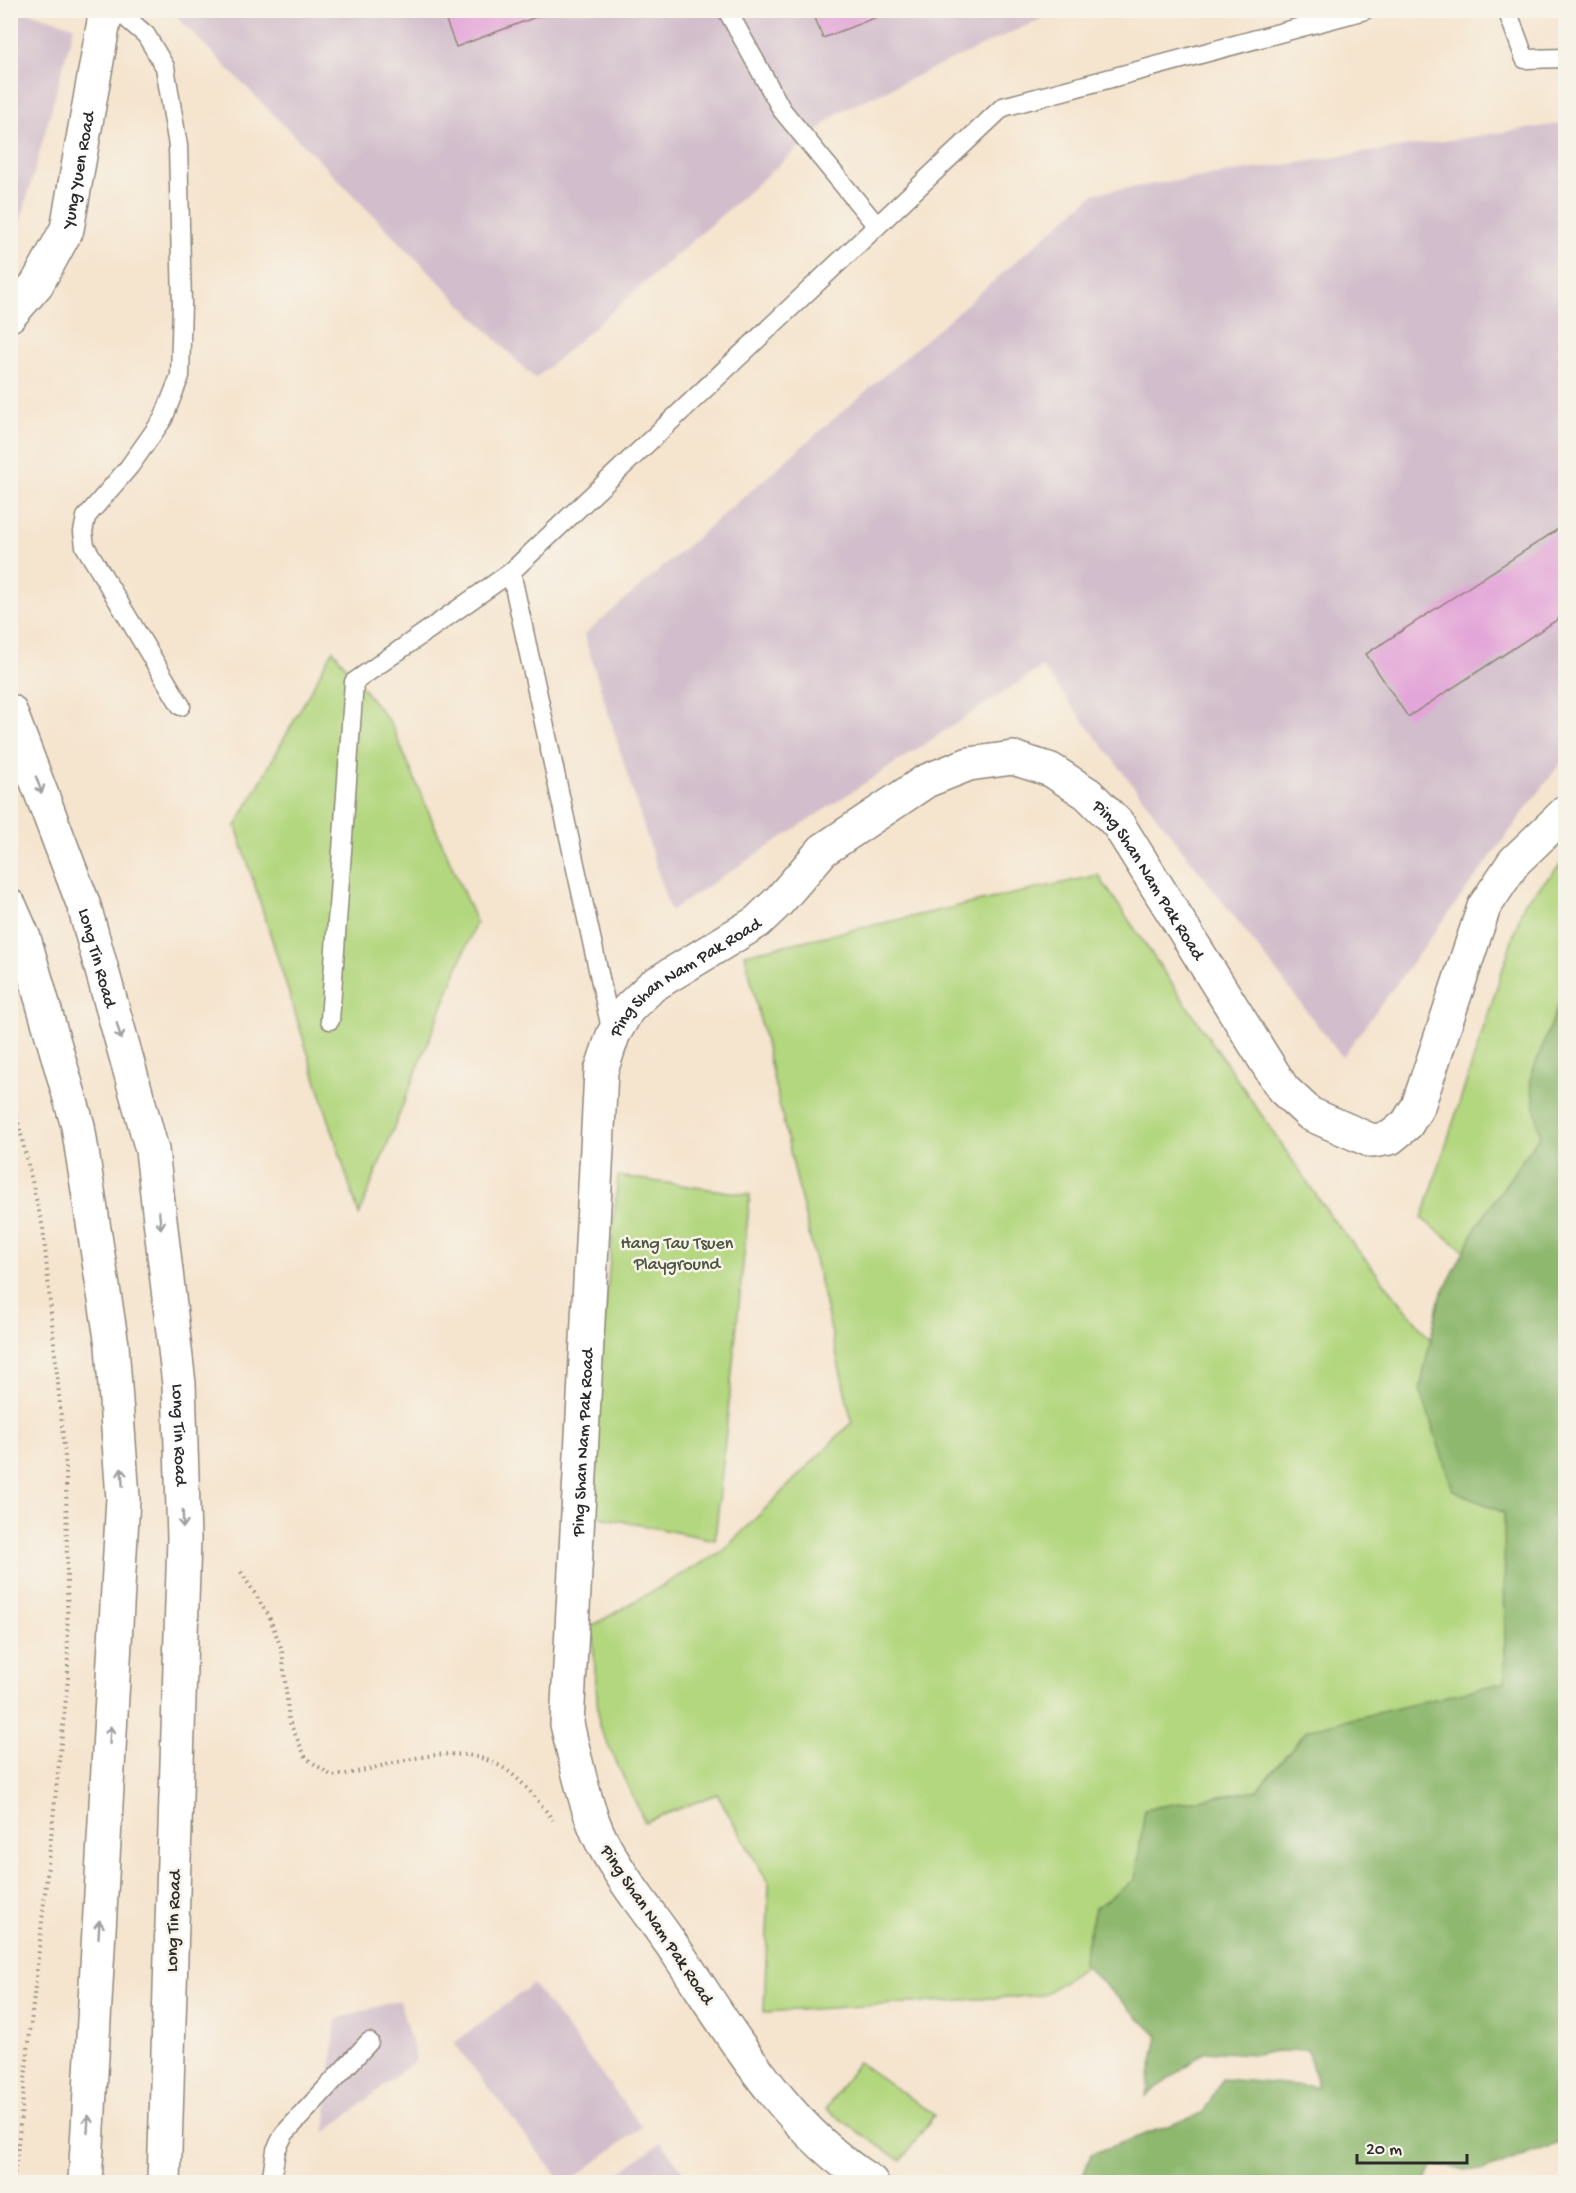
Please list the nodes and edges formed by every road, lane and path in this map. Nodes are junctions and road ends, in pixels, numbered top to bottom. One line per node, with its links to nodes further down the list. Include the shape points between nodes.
1 (106, 10): 8 (street, Yung Yuen Road, via 67,229 37,284)
2 (117, 10): 10 (lane, via 146,35 165,67 178,146 180,376 163,419 86,517 83,532 85,546)
3 (727, 10): 7 (lane, via 782,110)
4 (1365, 10): 7 (lane, via 1003,107)
5 (1507, 10): 6 (lane, via 1525,59)
6 (1566, 58)
7 (877, 226): 9 (lane)
8 (10, 315)
9 (511, 572): 14 (lane, via 354,682); 15 (lane)
10 (181, 706)
11 (10, 711): 22 (street, Long Tin Road, one-way to 22, via 84,906 152,1150 179,1384 184,1538)
12 (1566, 812): 15 (street, Ping Shan Nam Pak Road, via 1514,862 1484,907 1418,1106 1407,1124 1390,1138 1372,1141 1310,1114 1283,1089 1118,824 1088,794 1051,770 1013,758 969,764 926,781 823,850 757,922 652,986 628,1009)
13 (10, 906): 21 (street, one-way to 13, via 123,1498 112,1345 78,1126 24,938)
14 (330, 1020)
15 (613, 1035): 18 (street, Ping Shan Nam Pak Road, via 601,1071 567,1724)
16 (10, 1088): 20 (path, via 43,1228 66,1468 68,1679)
17 (241, 1572): 18 (path, via 268,1614 282,1650 289,1721 306,1758 332,1776 458,1752 502,1767 578,1840)
18 (601, 1840): 24 (street, Ping Shan Nam Pak Road, via 763,2079 846,2167)
19 (369, 2042): 23 (lane, via 284,2134 276,2150)
20 (14, 2182)
21 (85, 2182)
22 (164, 2182)
23 (271, 2182)
24 (871, 2182)

